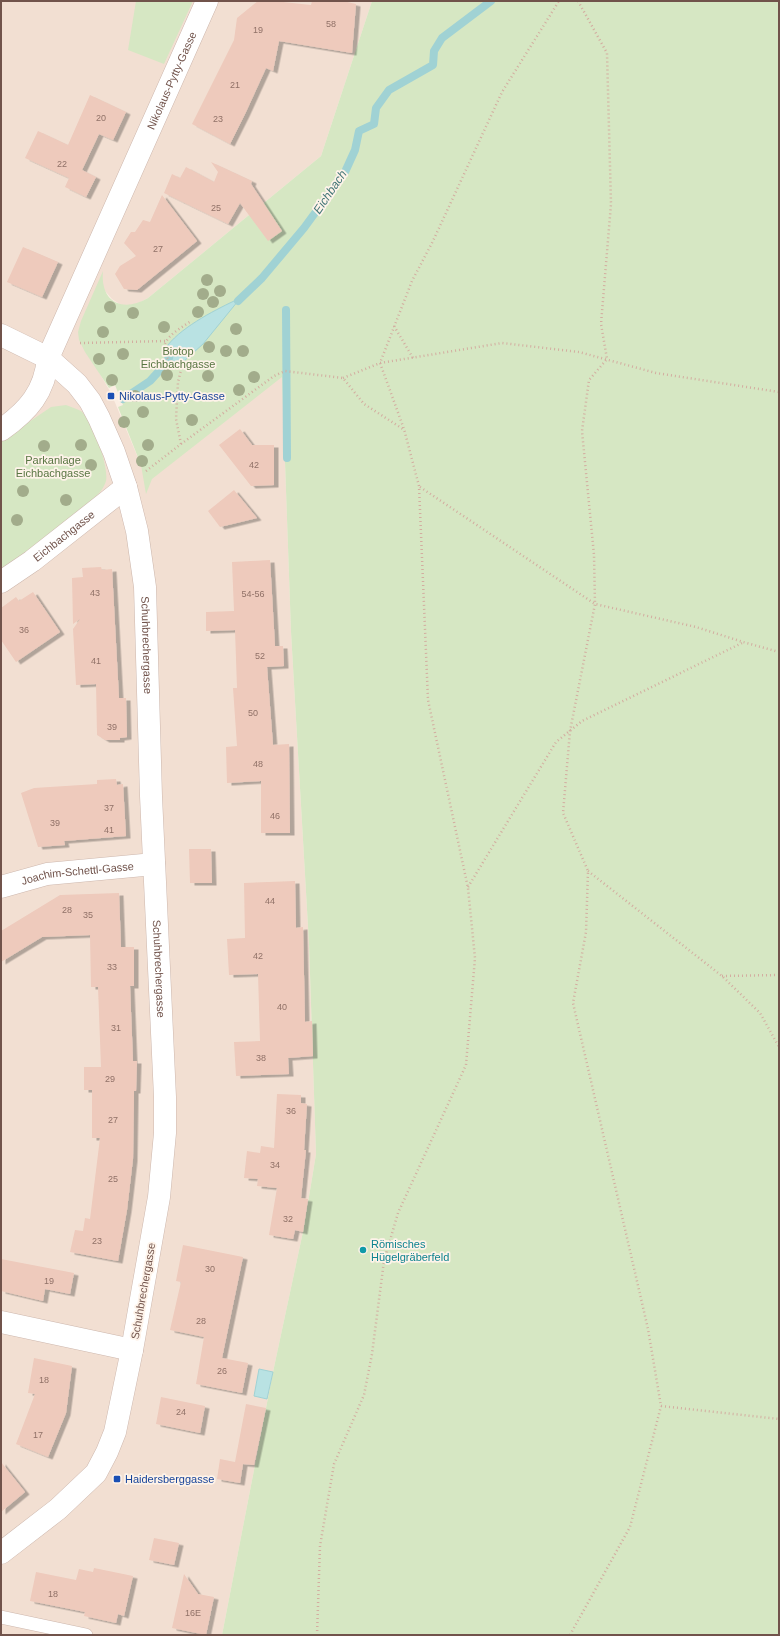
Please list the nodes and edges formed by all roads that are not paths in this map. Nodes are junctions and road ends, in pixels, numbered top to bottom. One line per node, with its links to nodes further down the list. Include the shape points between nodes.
1 (207, 1): 3 (street, Nikolaus-Pytty-Gasse)
2 (1, 335): 3 (street, Schuhbrechergasse)
3 (48, 358): 4 (street, Nikolaus-Pytty-Gasse, via 47,373 31,403 18,418); 5 (street, Schuhbrechergasse, via 77,384 90,401 106,434)
4 (1, 430)
5 (126, 487): 6 (street, Eichbachgasse, via 32,561); 7 (street, Schuhbrechergasse, via 137,531 144,587)
6 (1, 582)
7 (154, 864): 8 (street, Joachim-Schettl-Gasse, via 47,874); 10 (street, Schuhbrechergasse, via 164,1056 164,1134 159,1197)
8 (1, 887)
9 (1, 1322): 10 (street)
10 (132, 1350): 11 (street, Schuhbrechergasse, via 115,1432 96,1473 58,1509)
11 (1, 1553)
12 (1, 1617): 13 (lane)
13 (86, 1635)

